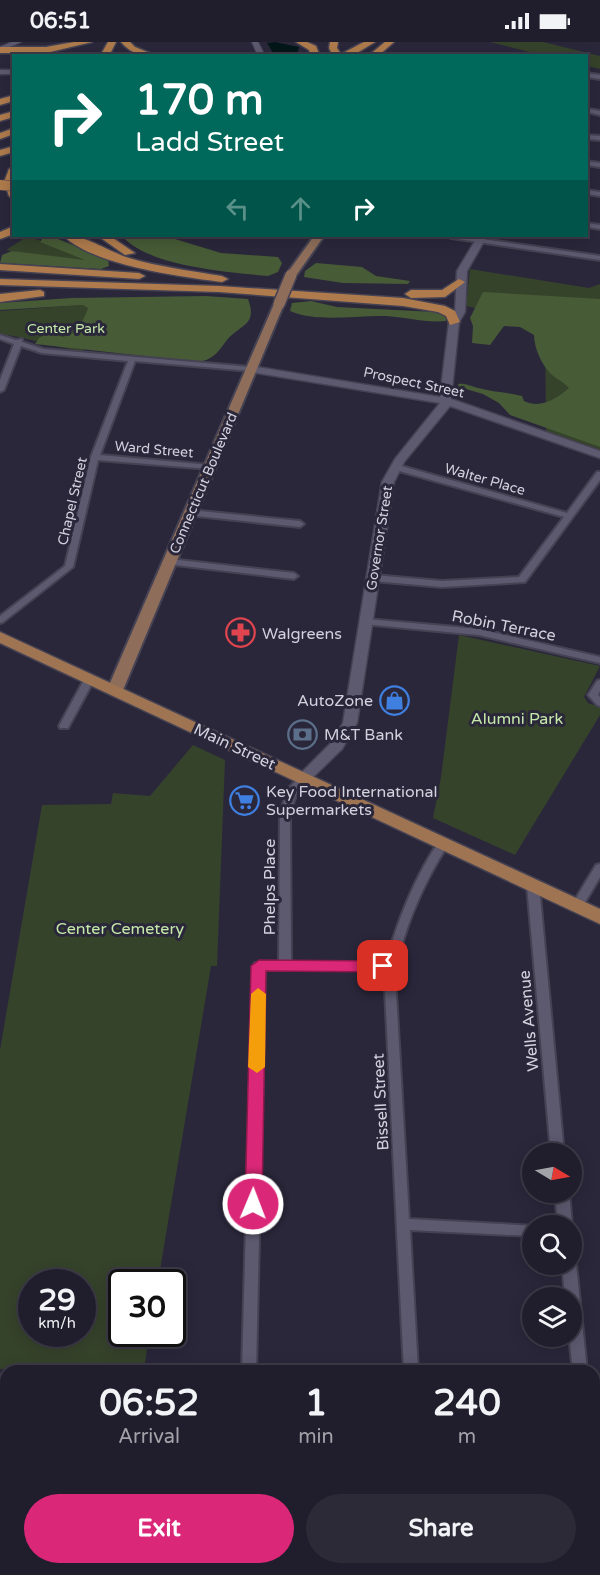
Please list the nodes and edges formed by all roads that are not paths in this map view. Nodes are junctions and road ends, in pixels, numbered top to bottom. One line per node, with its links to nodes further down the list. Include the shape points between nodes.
1 (18, 42): 9 (street)
2 (88, 42): 9 (highway, via 50,50)
3 (112, 42): 11 (highway)
4 (125, 42): 12 (highway)
5 (300, 42): 13 (highway, via 313,48)
6 (371, 42): 14 (highway)
7 (385, 42): 15 (highway)
8 (390, 42): 16 (highway)
9 (0, 50): 10 (highway)
10 (34, 54)
11 (102, 54)
12 (147, 54)
13 (315, 54)
14 (348, 54)
15 (363, 54)
16 (375, 54)
17 (589, 111): 18 (street)
18 (600, 113)
19 (12, 176): 20 (highway)
20 (12, 191)
21 (71, 237): 30 (highway, via 131,261)
22 (104, 237): 30 (highway, via 143,259)
23 (307, 237): 29 (main road, Connecticut Boulevard)
24 (318, 237): 29 (main road, Connecticut Boulevard)
25 (466, 237): 26 (street)
26 (481, 238): 27 (street); 33 (main road, Governor Street, via 463,267)
27 (600, 258)
28 (0, 267): 32 (highway)
29 (291, 274): 43 (main road, Connecticut Boulevard, bridge)
30 (223, 279): 32 (highway)
31 (0, 282): 34 (highway)
32 (249, 282): 35 (highway)
33 (461, 286): 35 (highway); 37 (highway); 39 (main road, Governor Street)
34 (185, 288): 36 (highway); 38 (highway)
35 (427, 295): 37 (highway)
36 (0, 298)
37 (445, 299): 38 (highway); 39 (highway)
38 (403, 302): 39 (highway)
39 (457, 316): 45 (main road, Governor Street)
40 (0, 337): 41 (street)
41 (19, 341): 42 (street, via 42,351); 44 (street)
42 (132, 359): 43 (street); 47 (street, Chapel Street)
43 (251, 369): 45 (main road, Prospect Street); 49 (main road, Connecticut Boulevard)
44 (0, 390)
45 (445, 401): 46 (main road, Prospect Street); 48 (main road, Governor Street)
46 (600, 455)
47 (95, 458): 49 (street, Ward Street); 57 (street, Chapel Street, via 69,567)
48 (395, 467): 52 (street, Walter Place); 56 (main road, Governor Street, via 386,490)
49 (210, 468): 51 (main road, Connecticut Boulevard)
50 (600, 474): 52 (street)
51 (190, 513): 53 (street); 54 (main road, Connecticut Boulevard)
52 (569, 516): 56 (street, via 518,581 442,584)
53 (300, 524)
54 (170, 562): 55 (street); 63 (main road, Connecticut Boulevard)
55 (294, 576)
56 (373, 578): 58 (main road, Governor Street)
57 (0, 620)
58 (366, 622): 60 (street, Robin Terrace, via 479,632); 66 (main road, Governor Street, via 350,723 337,746)
59 (0, 637): 61 (highway, Main Street)
60 (600, 660)
61 (90, 678): 63 (highway, Main Street); 65 (street)
62 (600, 682): 64 (street, via 594,693)
63 (115, 690): 66 (highway, Main Street)
64 (597, 700)
65 (64, 726)
66 (304, 778): 67 (highway, Main Street); 72 (street, Phelps Place, via 292,791 285,813)
67 (444, 843): 69 (highway, Main Street); 73 (street, Bissell Street, via 429,865)
68 (600, 868): 70 (street)
69 (533, 885): 70 (highway, Main Street); 74 (street, Wells Avenue)
70 (578, 906): 71 (highway, Main Street)
71 (600, 917)
72 (285, 966): 73 (street); 78 (street, via 259,966)
73 (390, 966): 75 (street, Bissell Street)
74 (557, 1143)
75 (403, 1224): 76 (street); 79 (street, Bissell Street)
76 (522, 1230)
77 (570, 1275): 80 (street)
78 (249, 1365)
79 (411, 1365)
80 (579, 1365)

